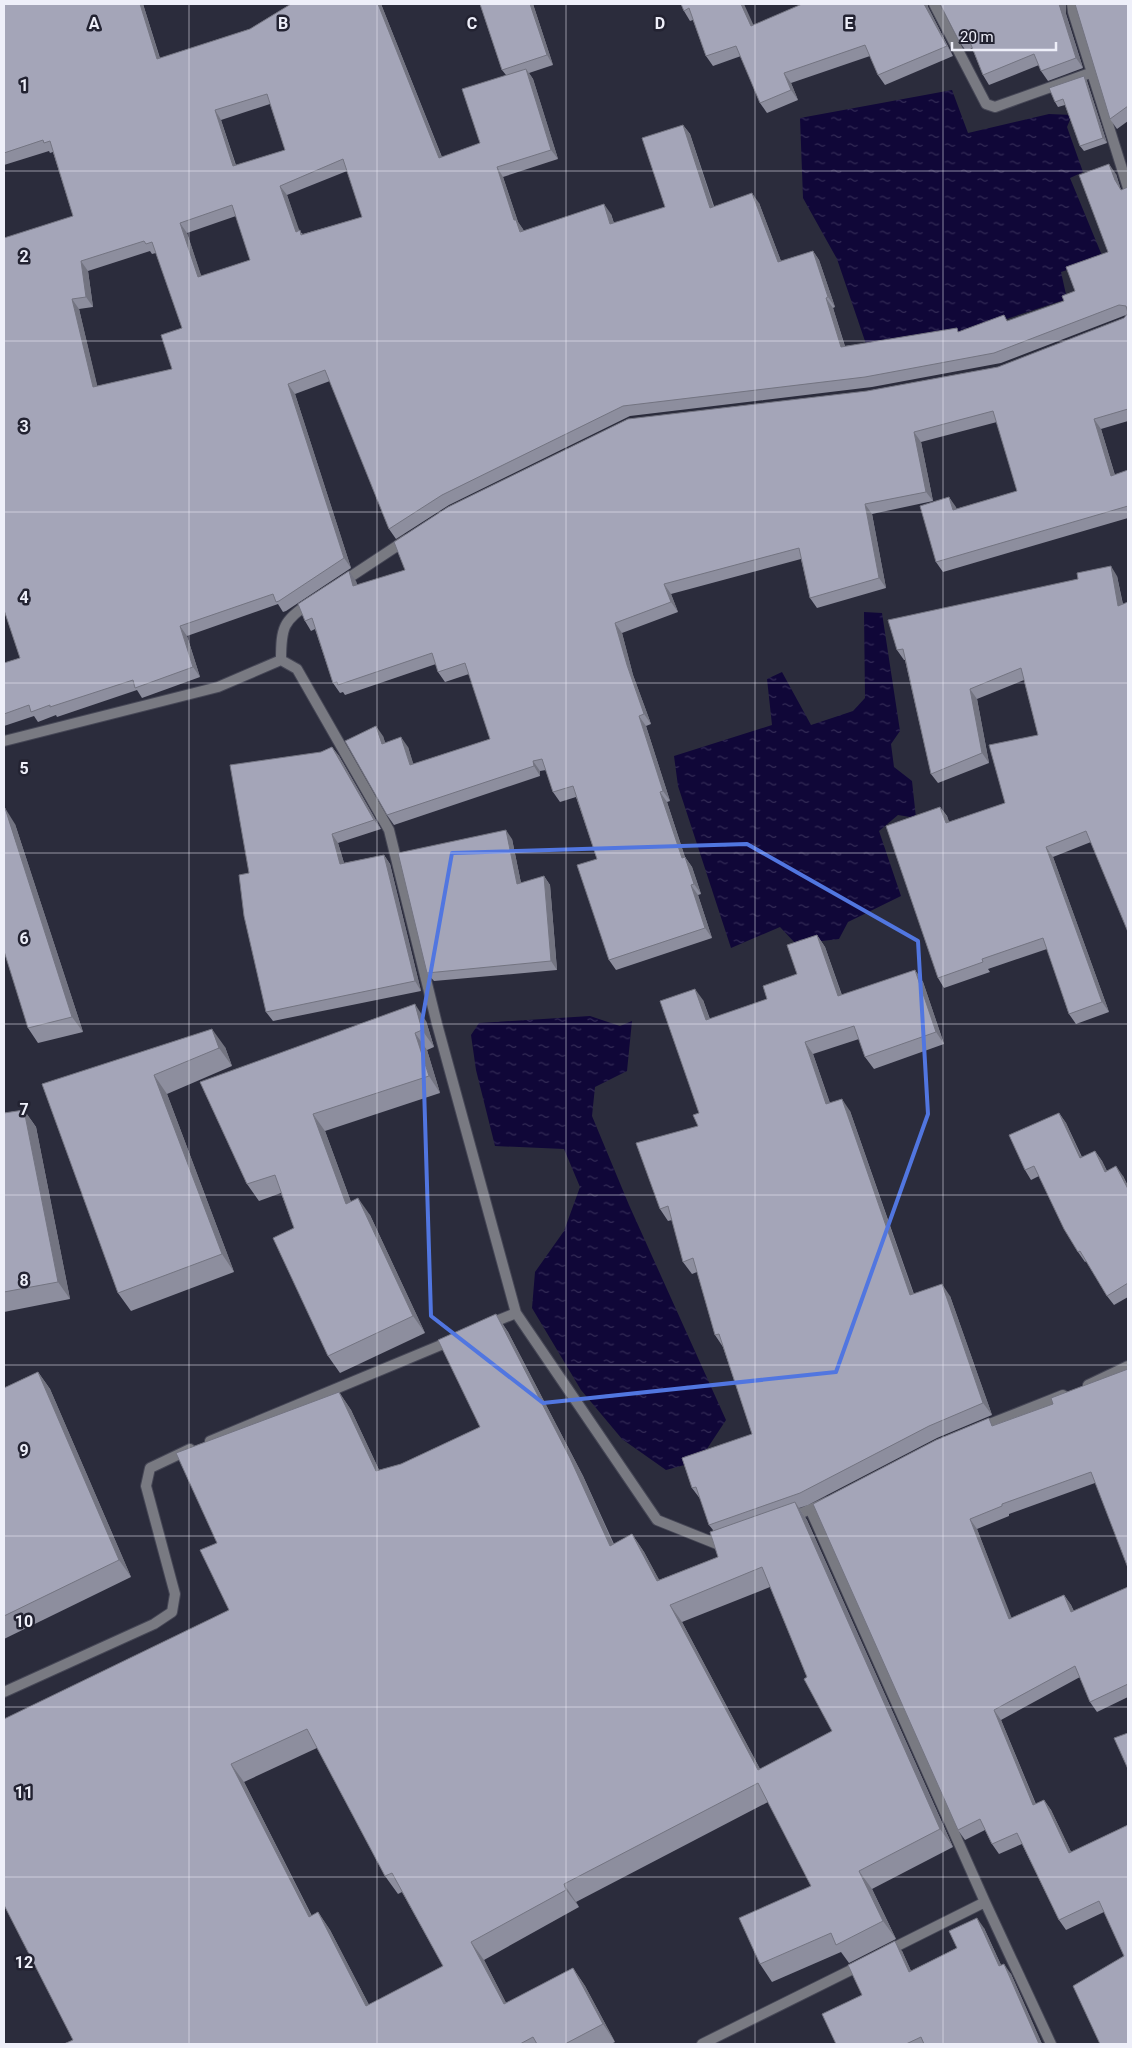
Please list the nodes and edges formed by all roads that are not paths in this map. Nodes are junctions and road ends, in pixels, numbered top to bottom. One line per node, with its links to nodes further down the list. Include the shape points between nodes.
1 (934, 4): 3 (street, via 986,104 995,107)
2 (1072, 4): 3 (street)
3 (1093, 72): 4 (street)
4 (1128, 188)
5 (412, 537): 6 (street)
6 (332, 588)
7 (316, 599): 8 (street, via 292,614 281,635)
8 (281, 660): 9 (street, via 218,687); 10 (street, via 297,668 389,830 437,1024)
9 (4, 741)
10 (516, 1313): 11 (street); 18 (street, via 657,1520 717,1544)
11 (479, 1329)
12 (460, 1336): 19 (street, via 150,1468 146,1486 175,1594 172,1612 154,1624)
13 (1128, 1366): 14 (street)
14 (976, 1429)
15 (837, 1497): 16 (street)
16 (811, 1510): 17 (street); 20 (street)
17 (783, 1520)
18 (736, 1537)
19 (4, 1692)
20 (984, 1902): 21 (street); 22 (street)
21 (702, 2044)
22 (1051, 2044)

